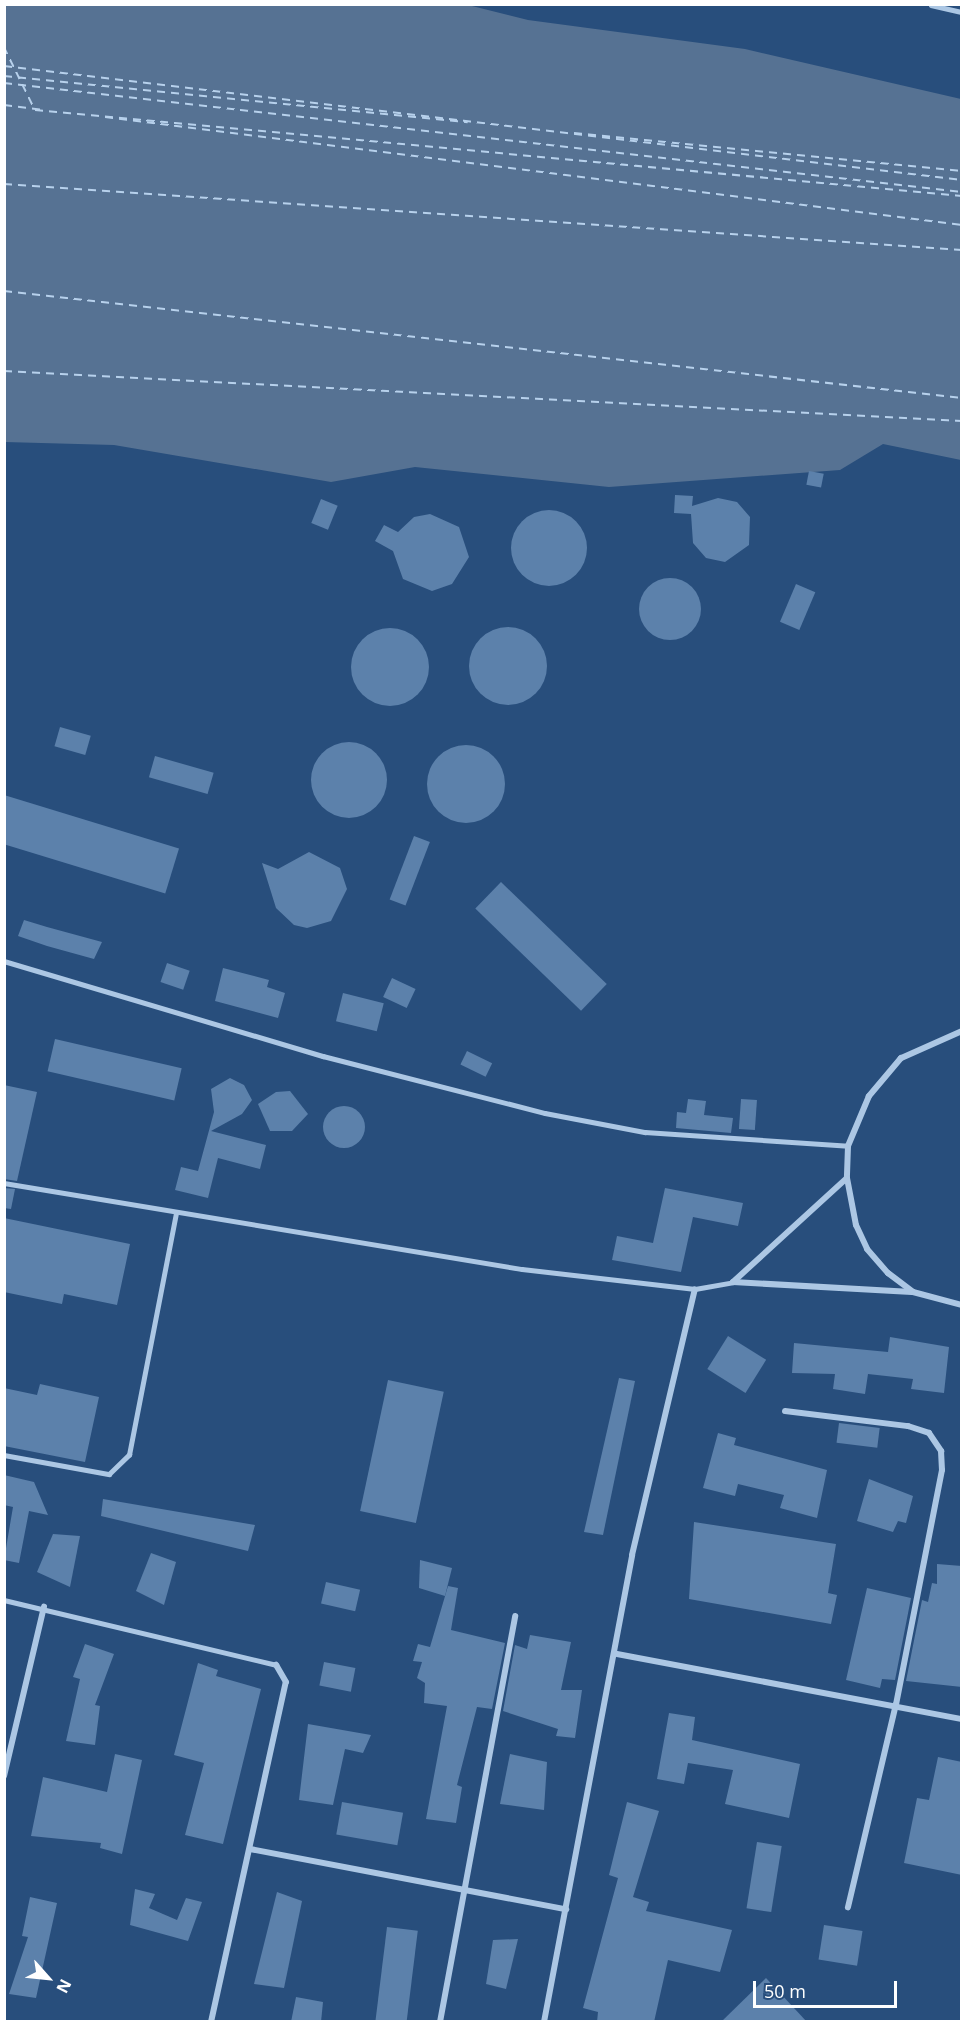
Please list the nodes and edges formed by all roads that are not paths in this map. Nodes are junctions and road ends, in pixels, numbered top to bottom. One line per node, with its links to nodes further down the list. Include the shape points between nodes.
1 (931, 5): 2 (lane)
2 (962, 12)
3 (4, 961): 5 (lane, via 323,1056 545,1113 645,1132)
4 (962, 1031): 5 (street, via 901,1058 869,1096)
5 (848, 1146): 6 (street)
6 (847, 1178): 9 (street); 11 (street, via 867,1249)
7 (4, 1183): 8 (lane)
8 (176, 1214): 10 (lane, via 522,1269); 14 (lane, via 129,1455 109,1474)
9 (733, 1282): 10 (lane); 11 (street)
10 (695, 1289): 18 (street, via 633,1555)
11 (913, 1292): 12 (street)
12 (962, 1305)
13 (785, 1411): 20 (street, via 908,1426 929,1433 941,1451)
14 (4, 1455)
15 (4, 1600): 16 (lane)
16 (44, 1607): 19 (lane); 22 (street)
17 (515, 1616): 24 (street)
18 (617, 1654): 20 (street); 26 (street)
19 (276, 1665): 23 (street, via 286,1682)
20 (896, 1704): 21 (street); 25 (street)
21 (962, 1719)
22 (4, 1776)
23 (250, 1849): 24 (street); 27 (street)
24 (467, 1888): 26 (street); 28 (street)
25 (848, 1907)
26 (566, 1909): 29 (street)
27 (211, 2022)
28 (440, 2022)
29 (544, 2022)

